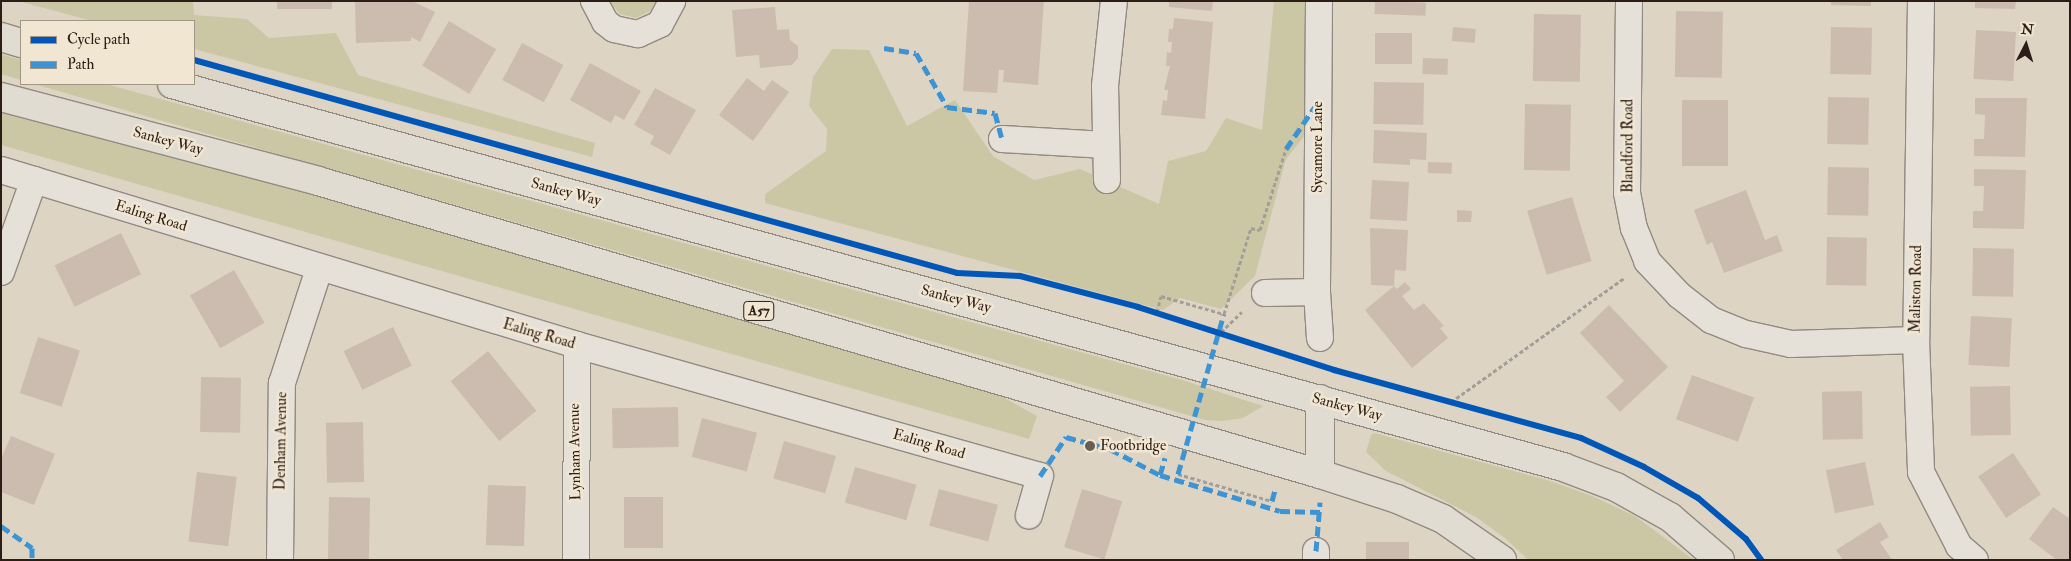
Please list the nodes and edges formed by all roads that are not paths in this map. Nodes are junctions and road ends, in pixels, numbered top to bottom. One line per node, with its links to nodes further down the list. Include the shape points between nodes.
1 (594, 1): 2 (street, via 605,22 614,30 638,34 660,24)
2 (672, 1)
3 (1114, 1): 12 (street, via 1105,86)
4 (1319, 1): 18 (street, Sycamore Lane)
5 (1629, 1): 21 (street, Blandford Road, via 1627,193 1634,228 1647,261 1679,295 1711,320 1746,334 1791,344)
6 (1921, 1): 21 (street, Maliston Road)
7 (1, 37): 8 (highway)
8 (20, 42)
9 (176, 85): 23 (highway, Sankey Way)
10 (1, 97): 24 (highway, Sankey Way / A57, via 318,181)
11 (1002, 139): 12 (street)
12 (1106, 145): 15 (street)
13 (1, 170): 14 (street, Ealing Road)
14 (34, 180): 16 (street, Ealing Road); 17 (street)
15 (1107, 180)
16 (319, 269): 22 (street, Ealing Road); 26 (street, Denham Avenue, via 282,383)
17 (1, 272)
18 (1317, 292): 19 (street); 20 (street, Sycamore Lane)
19 (1264, 293)
20 (1320, 338)
21 (1916, 340): 30 (street, Maliston Road, via 1921,472 1959,546)
22 (577, 345): 25 (street, Ealing Road, via 1040,476); 27 (street, Lynham Avenue)
23 (1320, 399): 24 (highway); 29 (highway, Sankey Way, via 1563,468 1616,487 1670,517)
24 (1320, 474): 28 (highway, Sankey Way / A57, via 1397,499 1443,519)
25 (1029, 515)
26 (280, 560)
27 (576, 560)
28 (1502, 560)
29 (1720, 560)
30 (1975, 560)

